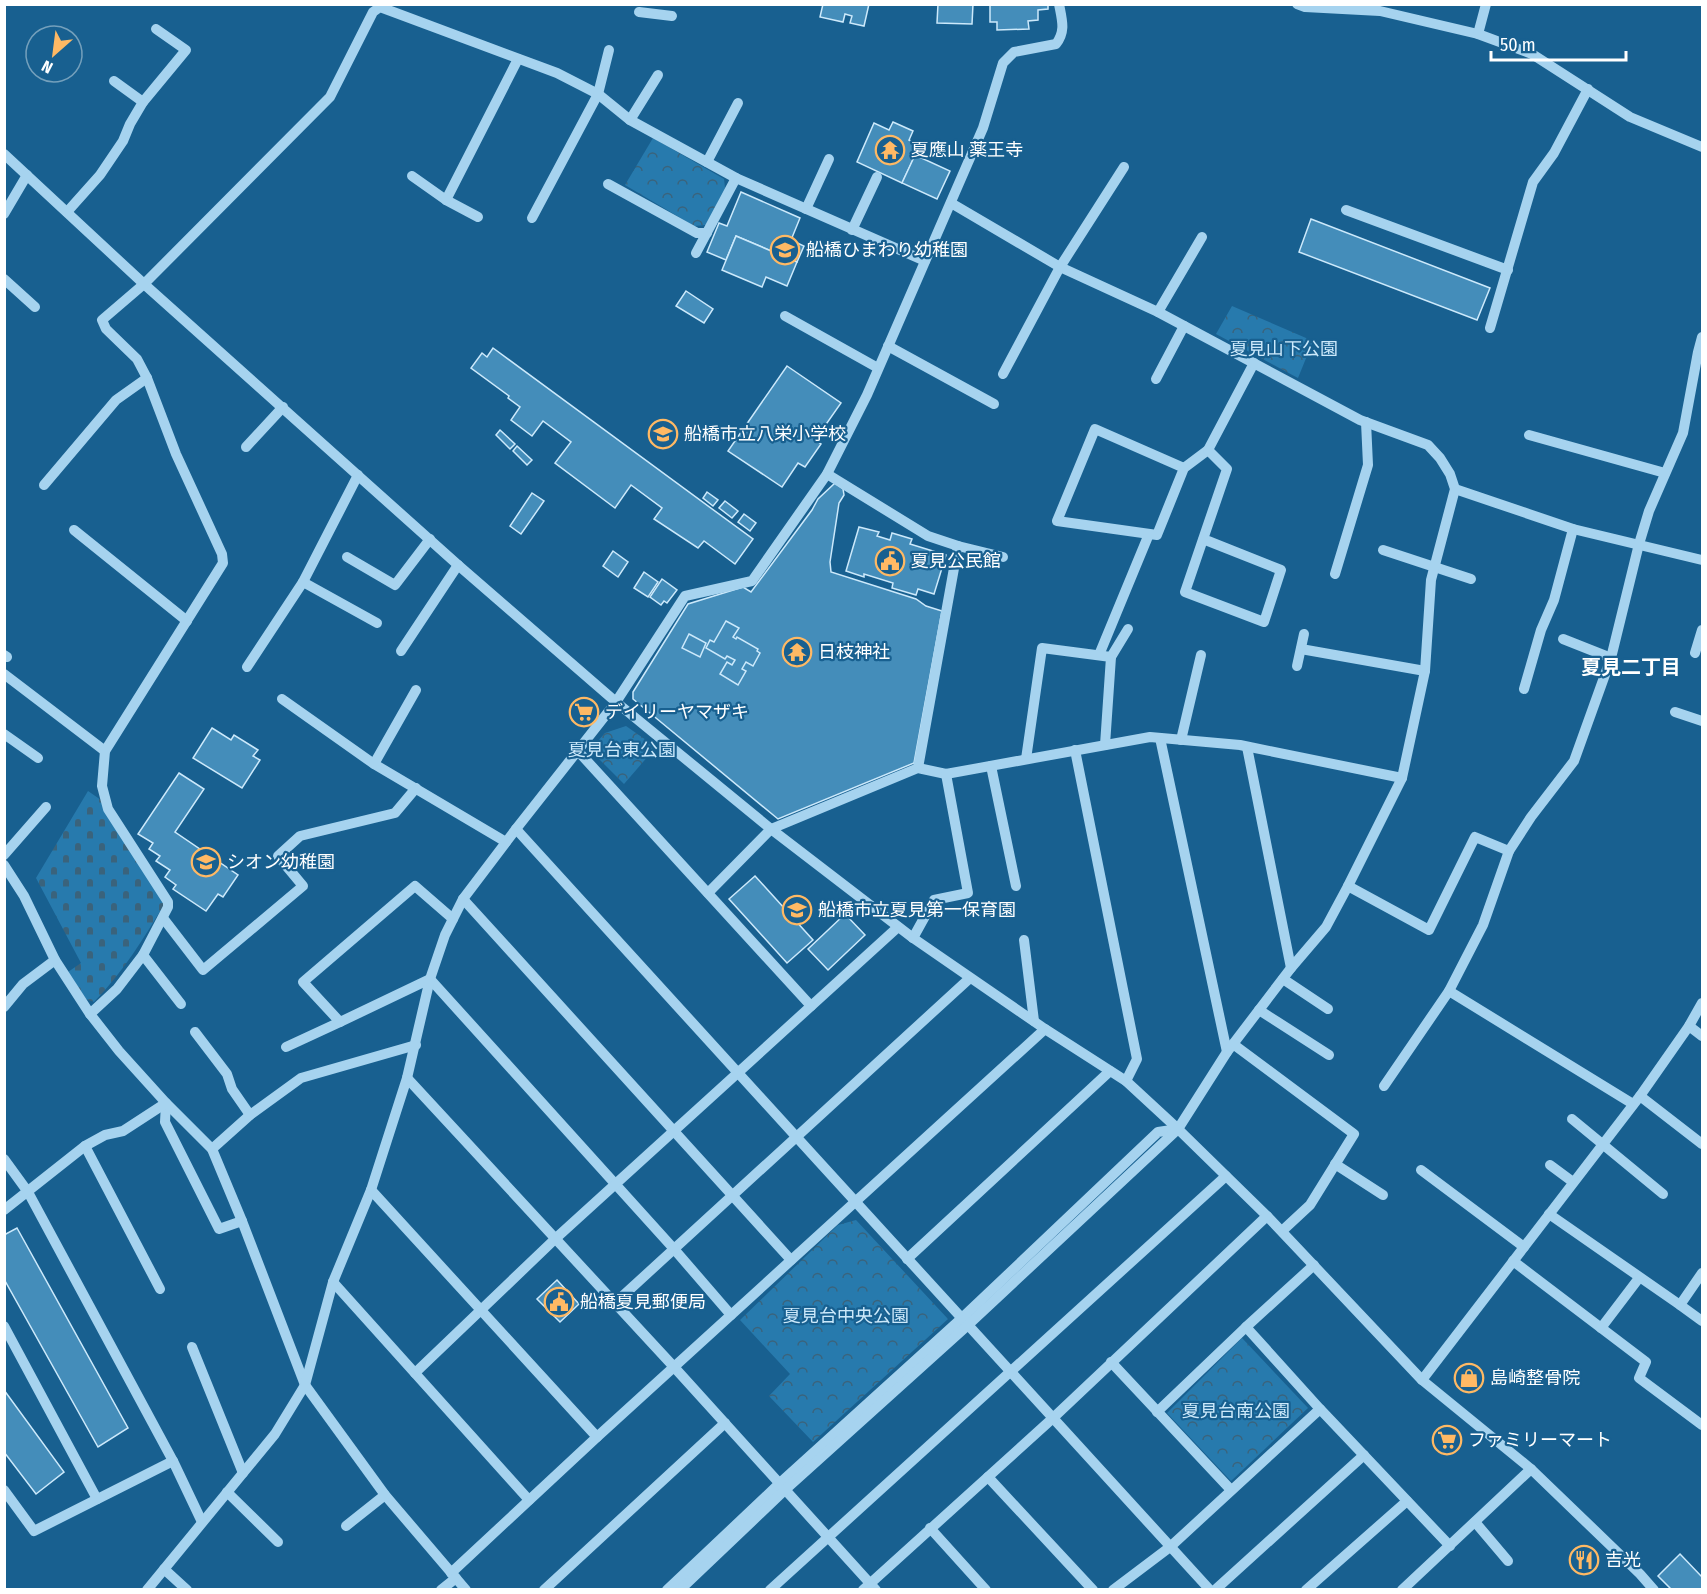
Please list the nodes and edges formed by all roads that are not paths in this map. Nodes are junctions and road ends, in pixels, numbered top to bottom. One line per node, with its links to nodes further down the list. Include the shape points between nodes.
1 (1059, 4): 30 (street, via 1063,29 1056,44 1014,52 1003,63 983,128)
2 (1297, 4): 9 (street, via 1380,11)
3 (1486, 4): 9 (street)
4 (378, 6): 11 (street); 45 (street, via 330,97)
5 (651, 9): 6 (street); 7 (street)
6 (639, 12)
7 (672, 16)
8 (156, 29): 16 (street, via 186,50)
9 (1478, 34): 14 (street, via 1532,54)
10 (609, 50): 15 (street)
11 (518, 58): 15 (street); 29 (street)
12 (658, 75): 18 (street)
13 (114, 81): 16 (street)
14 (1588, 89): 19 (street, via 1630,117); 43 (street, via 1554,153 1533,182)
15 (598, 94): 18 (street); 36 (street)
16 (143, 102): 33 (street, via 100,175)
17 (738, 103): 22 (street)
18 (630, 120): 22 (street)
19 (1702, 147)
20 (4, 154): 24 (street)
21 (829, 159): 31 (street)
22 (707, 162): 27 (street)
23 (1124, 167): 42 (street)
24 (27, 175): 33 (street); 34 (street)
25 (412, 176): 29 (street)
26 (877, 177): 37 (street)
27 (736, 178): 31 (street); 38 (street)
28 (608, 184): 38 (street, via 697,233)
29 (446, 200): 35 (street)
30 (951, 203): 41 (street); 42 (street)
31 (806, 209): 37 (street)
32 (1346, 210): 43 (street)
33 (67, 212): 45 (street)
34 (4, 214)
35 (478, 217)
36 (532, 218)
37 (852, 230): 41 (street)
38 (707, 233): 40 (street)
39 (1202, 237): 47 (street)
40 (696, 253)
41 (925, 261): 52 (street)
42 (1060, 267): 47 (street); 55 (street)
43 (1508, 270): 50 (street)
44 (4, 279): 46 (street)
45 (144, 284): 56 (street, via 102,320 106,329 137,359); 59 (street)
46 (35, 307)
47 (1158, 312): 49 (street)
48 (785, 316): 54 (street)
49 (1184, 326): 53 (street); 57 (street)
50 (1490, 328)
51 (1702, 337): 65 (street, via 1683,433)
52 (888, 346): 54 (street); 58 (street)
53 (1254, 363): 60 (street); 63 (street)
54 (878, 368): 66 (street)
55 (1003, 375)
56 (147, 378): 68 (street, via 116,400); 86 (street, via 176,454 222,554 223,563)
57 (1156, 379)
58 (994, 404)
59 (283, 407): 62 (street); 67 (street)
60 (1366, 422): 69 (street, via 1428,445 1450,474); 83 (street, via 1368,465)
61 (1529, 435): 65 (street)
62 (246, 447)
63 (1208, 450): 64 (street); 73 (street, via 1227,469)
64 (1184, 468): 72 (street, via 1157,535); 72 (street, via 1095,429 1057,521)
65 (1665, 473): 75 (street)
66 (827, 474): 76 (street, via 928,536); 106 (street, via 752,581 685,596)
67 (358, 475): 74 (street); 85 (street)
68 (44, 486)
69 (1455, 489): 70 (street); 82 (street)
70 (1573, 529): 75 (street); 103 (street)
71 (74, 530): 86 (street)
72 (1149, 534): 95 (street)
73 (1203, 538): 73 (street, via 1281,570 1264,622 1185,592)
74 (430, 539): 78 (street, via 395,585); 81 (street)
75 (1639, 544): 80 (street); 98 (street)
76 (958, 546): 79 (street); 121 (street)
77 (1383, 550): 82 (street)
78 (347, 557)
79 (1003, 557)
80 (1702, 560)
81 (458, 565): 93 (street); 106 (street)
82 (1435, 568): 84 (street); 101 (street)
83 (1335, 574)
84 (1471, 579)
85 (303, 582): 87 (street); 100 (street)
86 (187, 621): 116 (street)
87 (378, 623)
88 (1128, 629): 97 (street)
89 (1702, 630): 94 (street)
90 (1304, 634): 92 (street)
91 (1563, 639): 98 (street)
92 (1301, 649): 99 (street); 101 (street)
93 (401, 651)
94 (1695, 653)
95 (1098, 655): 97 (street); 118 (street, via 1042,648)
96 (1201, 655): 111 (street)
97 (1111, 657): 112 (street)
98 (1611, 658): 129 (street, via 1574,762)
99 (1297, 666)
100 (246, 667)
101 (1425, 671): 123 (street)
102 (4, 674): 116 (street)
103 (1524, 688)
104 (416, 690): 119 (street)
105 (282, 699): 119 (street)
106 (616, 702): 114 (street); 127 (street)
107 (1675, 712): 108 (street)
108 (1702, 721)
109 (4, 734): 117 (street)
110 (1160, 738): 111 (street); 112 (street); 163 (street)
111 (1181, 740): 113 (street)
112 (1105, 745): 115 (street)
113 (1247, 747): 123 (street); 143 (street)
114 (577, 750): 126 (street); 134 (street)
115 (1076, 750): 118 (street); 168 (street, via 1137,1059)
116 (105, 751): 136 (street, via 102,786 108,809 168,902)
117 (38, 759)
118 (1026, 759): 120 (street)
119 (374, 764): 124 (street)
120 (992, 766): 122 (street); 132 (street)
121 (918, 768): 122 (street); 127 (street)
122 (946, 774): 139 (street, via 968,893 934,900)
123 (1402, 778): 133 (street)
124 (416, 788): 128 (street); 136 (street, via 396,813 300,836 278,856 303,886 203,970)
125 (46, 807): 130 (street)
126 (516, 829): 128 (street); 166 (street)
127 (771, 829): 134 (street); 138 (street)
128 (506, 842): 135 (street)
129 (1509, 851): 133 (street, via 1475,837 1429,930); 147 (street, via 1483,926)
130 (4, 855)
131 (4, 865): 142 (street)
132 (1016, 886)
133 (1348, 886): 143 (street, via 1326,927)
134 (708, 893): 150 (street)
135 (463, 899): 137 (street); 175 (street)
136 (163, 918): 141 (street)
137 (453, 919): 145 (street); 156 (street, via 415,886 303,982)
138 (898, 927): 139 (street); 150 (street)
139 (912, 938): 144 (street)
140 (1024, 940): 155 (street)
141 (143, 955): 149 (street); 154 (street, via 117,989)
142 (55, 960): 151 (street, via 23,984); 154 (street)
143 (1291, 968): 146 (street)
144 (970, 978): 155 (street); 176 (street)
145 (430, 979): 156 (street); 161 (street); 187 (street)
146 (1283, 979): 152 (street); 153 (street)
147 (1449, 992): 169 (street); 170 (street)
148 (1702, 1003): 157 (street)
149 (181, 1004)
150 (812, 1006): 166 (street)
151 (4, 1007)
152 (1328, 1009)
153 (1259, 1010): 163 (street); 164 (street)
154 (90, 1014): 171 (street)
155 (1034, 1021): 158 (street)
156 (340, 1022): 162 (street)
157 (1689, 1026): 160 (street); 170 (street)
158 (1045, 1029): 165 (street); 193 (street)
159 (195, 1032): 172 (street, via 227,1074)
160 (1702, 1036)
161 (416, 1045): 167 (street); 172 (street, via 301,1078)
162 (286, 1047)
163 (1230, 1048): 174 (street); 182 (street, via 1354,1134)
164 (1329, 1055)
165 (1110, 1071): 168 (street); 202 (street)
166 (739, 1072): 175 (street); 176 (street)
167 (407, 1078): 188 (street); 199 (street)
168 (1126, 1081): 174 (street)
169 (1384, 1086)
170 (1636, 1100): 177 (street); 178 (street)
171 (166, 1103): 179 (street, via 123,1131); 180 (street); 197 (street, via 165,1122 219,1229)
172 (250, 1115): 180 (street)
173 (1572, 1119): 177 (street)
174 (1178, 1128): 185 (street); 215 (street, via 1158,1132)
175 (674, 1131): 187 (street); 192 (street)
176 (796, 1137): 192 (street); 193 (street)
177 (1603, 1143): 186 (street); 190 (street)
178 (1702, 1143)
179 (85, 1146): 189 (street); 209 (street)
180 (212, 1149): 197 (street)
181 (4, 1159): 189 (street)
182 (1335, 1164): 191 (street); 198 (street, via 1310,1205)
183 (1550, 1165): 186 (street)
184 (1421, 1170): 200 (street)
185 (1226, 1176): 196 (street); 222 (street)
186 (1573, 1182): 195 (street)
187 (614, 1185): 199 (street); 201 (street)
188 (371, 1190): 208 (street); 212 (street)
189 (28, 1192): 194 (street); 233 (street)
190 (1663, 1194)
191 (1383, 1195)
192 (732, 1196): 201 (street); 203 (street)
193 (854, 1202): 202 (street); 203 (street)
194 (4, 1210)
195 (1549, 1214): 200 (street); 207 (street)
196 (1267, 1215): 198 (street); 220 (street)
197 (242, 1221): 225 (street)
198 (1282, 1231): 205 (street)
199 (555, 1239): 210 (street); 212 (street)
200 (1524, 1247): 204 (street)
201 (674, 1249): 210 (street); 213 (street)
202 (907, 1259): 215 (street)
203 (790, 1260): 213 (street)
204 (1513, 1261): 218 (street); 224 (street)
205 (1314, 1265): 217 (street); 224 (street)
206 (1702, 1273): 211 (street)
207 (1639, 1278): 211 (street); 218 (street)
208 (333, 1282): 223 (street); 225 (street)
209 (160, 1289)
210 (615, 1303): 221 (street)
211 (1680, 1305): 214 (street)
212 (480, 1311): 223 (street); 231 (street)
213 (731, 1315): 221 (street)
214 (1702, 1321)
215 (965, 1322): 222 (street); 237 (street)
216 (4, 1326): 242 (street)
217 (1246, 1328): 226 (street); 227 (street)
218 (1601, 1328): 230 (street, via 1646,1362 1639,1378)
219 (192, 1347): 235 (street)
220 (1111, 1362): 227 (street); 228 (street)
221 (674, 1367): 229 (street); 231 (street)
222 (1010, 1371): 228 (street); 249 (street)
223 (415, 1373): 243 (street)
224 (1422, 1380): 234 (street)
225 (305, 1385): 235 (street, via 275,1434); 241 (street)
226 (1320, 1409): 232 (street); 239 (street)
227 (1157, 1412): 239 (street)
228 (1053, 1418): 236 (street); 252 (street)
229 (725, 1423): 237 (street); 261 (street)
230 (1702, 1425)
231 (597, 1437): 243 (street)
232 (1364, 1455): 244 (street); 269 (street)
233 (172, 1461): 242 (street); 245 (street)
234 (1531, 1470): 246 (street); 272 (street)
235 (243, 1473): 240 (street)
236 (988, 1477): 248 (street); 266 (street)
237 (783, 1486): 249 (street); 262 (street); 263 (street)
238 (4, 1490): 242 (street, via 34,1531)
239 (1231, 1490): 252 (street)
240 (227, 1492): 245 (street); 250 (street)
241 (385, 1495): 247 (street); 255 (street)
242 (98, 1499)
243 (529, 1500): 255 (street)
244 (1407, 1501): 251 (street); 270 (street)
245 (202, 1522): 254 (street)
246 (1475, 1522): 251 (street); 253 (street)
247 (346, 1526)
248 (930, 1528): 256 (street); 265 (street)
249 (828, 1537): 256 (street); 264 (street)
250 (278, 1542)
251 (1450, 1546): 271 (street)
252 (1170, 1547): 267 (street); 268 (street)
253 (1508, 1561)
254 (164, 1569): 257 (street); 258 (street)
255 (454, 1576): 259 (street); 260 (street)
256 (870, 1587)
257 (147, 1590)
258 (187, 1590)
259 (441, 1590)
260 (466, 1590)
261 (544, 1590)
262 (667, 1590)
263 (680, 1590)
264 (770, 1590)
265 (986, 1590)
266 (1093, 1590)
267 (1113, 1590)
268 (1210, 1590)
269 (1215, 1590)
270 (1306, 1590)
271 (1402, 1590)
272 (1654, 1590)

